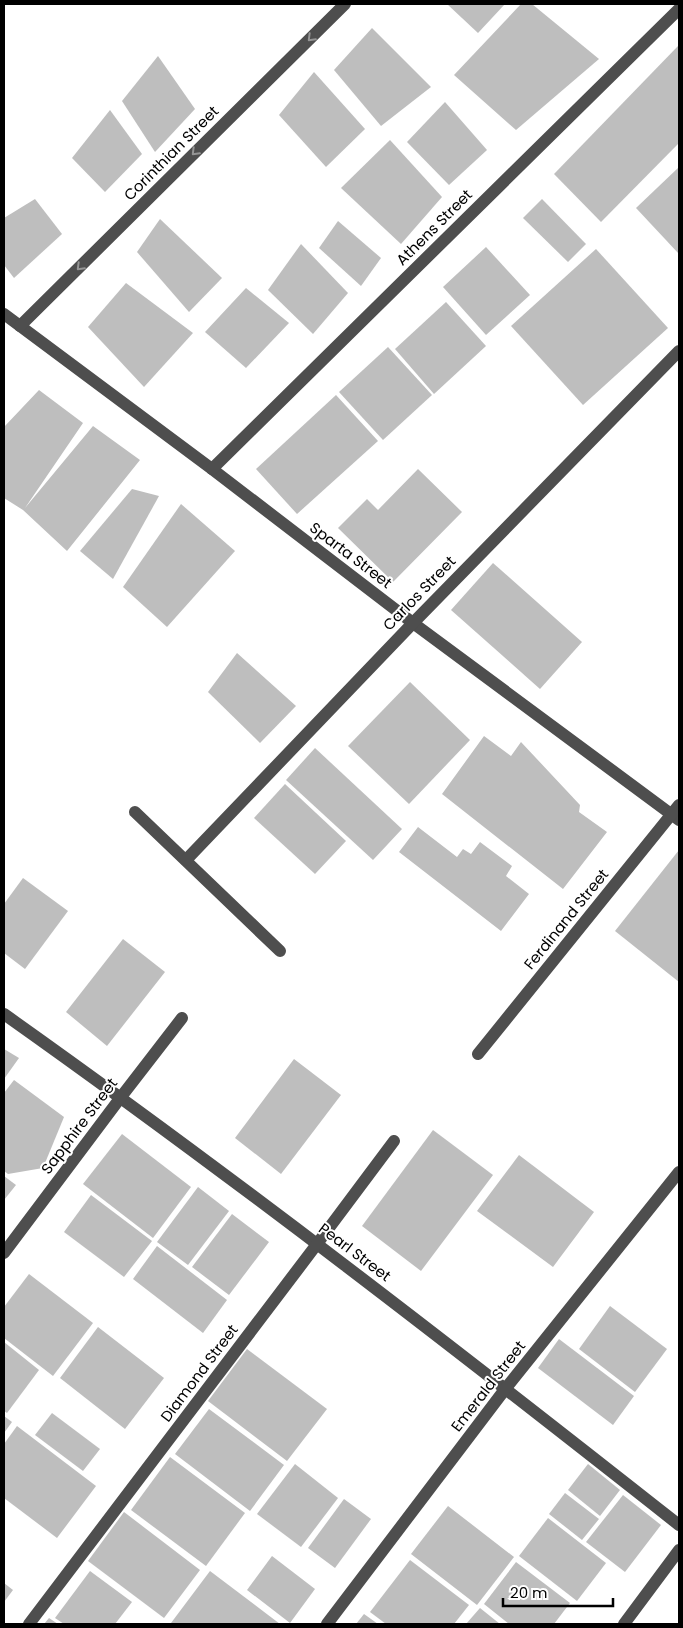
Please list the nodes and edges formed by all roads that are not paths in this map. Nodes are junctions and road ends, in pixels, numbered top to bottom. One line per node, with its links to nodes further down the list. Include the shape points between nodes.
1 (345, 4): 4 (street, Corinthian Street, one-way to 4)
2 (679, 9): 6 (street, Athens Street)
3 (4, 314): 4 (street, Sparta Street)
4 (20, 326): 6 (street, Sparta Street)
5 (679, 351): 7 (street, Carlos Street)
6 (212, 469): 7 (street, Sparta Street)
7 (413, 623): 9 (street, Sparta Street); 10 (street, Carlos Street)
8 (136, 812): 10 (street)
9 (677, 813): 14 (street, Ferdinand Street)
10 (186, 860): 11 (street)
11 (280, 951)
12 (4, 1014): 15 (street, Pearl Street)
13 (182, 1018): 15 (street, Sapphire Street)
14 (478, 1054)
15 (121, 1097): 18 (street, Pearl Street); 19 (street, Sapphire Street)
16 (394, 1140): 18 (street, Diamond Street)
17 (679, 1172): 20 (street, Emerald Street)
18 (317, 1244): 20 (street, Pearl Street); 23 (street, Diamond Street)
19 (4, 1253)
20 (506, 1388): 21 (street, Pearl Street); 24 (street, Emerald Street)
21 (679, 1525)
22 (679, 1550): 25 (street)
23 (30, 1624)
24 (327, 1624)
25 (624, 1624)

